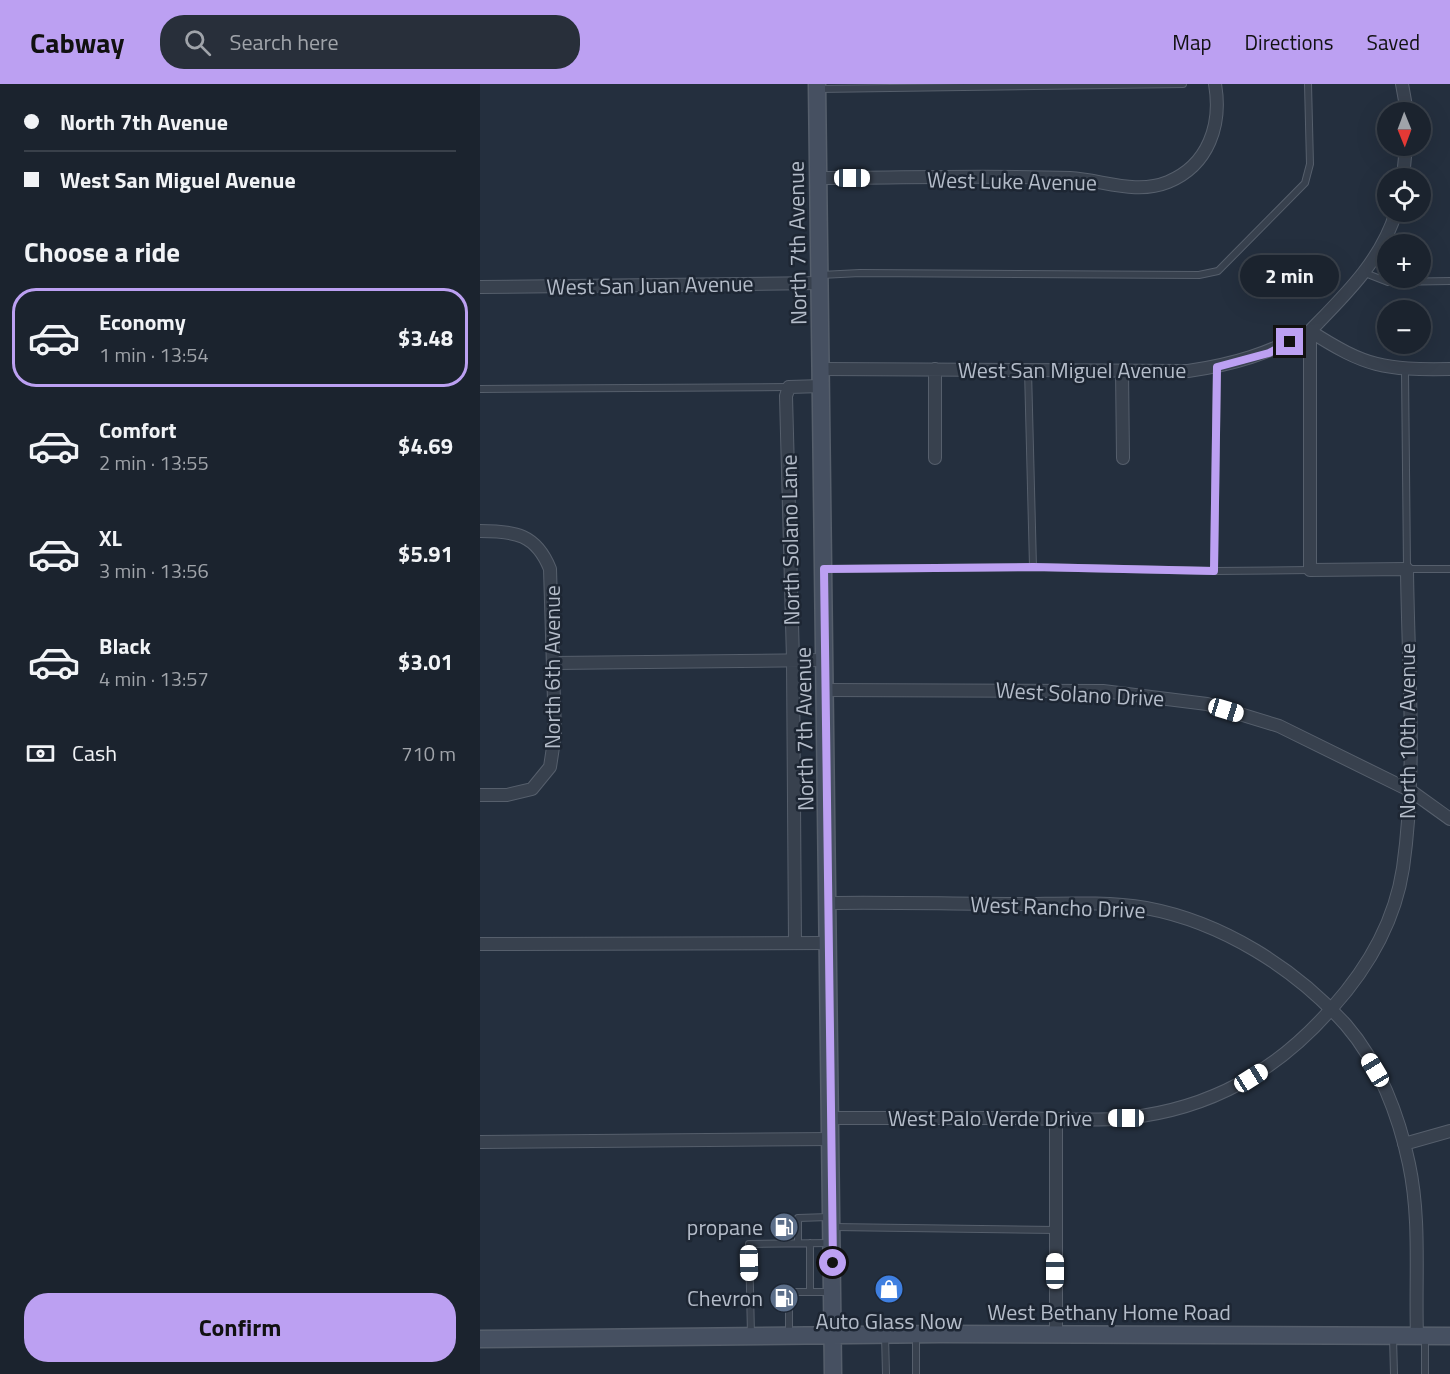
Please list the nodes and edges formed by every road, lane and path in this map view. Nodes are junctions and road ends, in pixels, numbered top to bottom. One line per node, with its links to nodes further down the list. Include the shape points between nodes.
1 (1183, 84): 5 (lane)
2 (1215, 84): 7 (street, West Luke Avenue, via 1217,118 1209,145 1185,174 1146,187 1070,178)
3 (1308, 84): 10 (lane, via 1310,164 1305,183 1218,271 1199,275 860,273)
4 (1402, 84): 6 (street)
5 (817, 86): 7 (main road, North 7th Avenue)
6 (1405, 102)
7 (819, 178): 10 (main road, North 7th Avenue)
8 (1392, 222): 9 (street)
9 (1365, 273): 11 (lane, via 1388,282); 13 (street)
10 (821, 279): 12 (street, West San Juan Avenue); 20 (main road, North 7th Avenue)
11 (1450, 281)
12 (480, 287)
13 (1310, 332): 14 (street, West San Miguel Avenue, via 1269,353); 19 (street, via 1344,353 1377,366); 30 (street)
14 (1217, 367): 18 (street, West San Miguel Avenue, via 1188,372); 31 (lane)
15 (935, 369): 17 (street, West San Miguel Avenue); 20 (street, West San Miguel Avenue); 23 (street)
16 (1450, 369): 19 (street)
17 (1028, 370): 18 (street, West San Miguel Avenue); 26 (lane)
18 (1122, 370): 24 (street)
19 (1406, 370): 28 (lane)
20 (822, 378): 21 (street); 27 (main road, North 7th Avenue)
21 (789, 387): 22 (lane); 32 (street, North Solano Lane, via 786,396)
22 (480, 389)
23 (935, 458)
24 (1123, 458)
25 (480, 531): 34 (street, North 6th Avenue, via 502,531 534,542 544,553 550,569)
26 (1033, 567): 27 (lane); 31 (lane)
27 (824, 569): 33 (main road, North 7th Avenue)
28 (1407, 569): 29 (lane); 30 (street); 36 (street, North 10th Avenue)
29 (1450, 569)
30 (1310, 570): 31 (lane)
31 (1214, 571)
32 (793, 660): 33 (street); 34 (street); 41 (street, North Solano Lane)
33 (825, 660): 35 (main road, North 7th Avenue)
34 (554, 663): 37 (street, North 6th Avenue, via 554,751 550,767 532,789 507,795)
35 (826, 690): 36 (street, West Solano Drive, via 1103,691 1207,704 1279,726); 39 (main road, North 7th Avenue)
36 (1411, 791): 38 (street, West Solano Drive); 43 (street, North 10th Avenue, via 1403,871 1387,922 1360,974)
37 (480, 795)
38 (1450, 819)
39 (829, 903): 40 (main road, North 7th Avenue); 43 (street, West Rancho Drive, via 1090,904 1144,908 1224,933 1299,982)
40 (829, 942): 41 (street); 44 (main road, North 7th Avenue)
41 (795, 943): 42 (street)
42 (480, 944)
43 (1330, 1010): 45 (street, West Palo Verde Drive, via 1283,1058 1234,1088 1188,1107 1126,1118); 49 (street, via 1347,1027 1383,1083)
44 (832, 1118): 45 (street, West Palo Verde Drive); 47 (main road, North 7th Avenue)
45 (1056, 1119): 51 (street)
46 (1450, 1131): 49 (street)
47 (832, 1139): 48 (street); 50 (main road, North 7th Avenue)
48 (480, 1142)
49 (1404, 1144): 63 (street, via 1416,1209)
50 (833, 1229): 51 (lane); 52 (lane, via 798,1218); 53 (lane); 55 (main road, North 7th Avenue)
51 (1056, 1230): 58 (street)
52 (798, 1243): 53 (lane); 59 (lane, via 749,1244)
53 (810, 1243): 54 (lane)
54 (810, 1292): 55 (lane); 60 (lane, via 789,1292)
55 (833, 1292): 61 (main road, North 7th Avenue)
56 (885, 1334): 57 (main road, West Bethany Home Road); 61 (main road, West Bethany Home Road); 67 (lane)
57 (916, 1334): 58 (main road, West Bethany Home Road); 68 (lane)
58 (1056, 1334): 62 (main road, West Bethany Home Road)
59 (751, 1335): 60 (main road, West Bethany Home Road); 65 (main road, West Bethany Home Road)
60 (789, 1335): 61 (main road, West Bethany Home Road)
61 (833, 1335): 66 (main road, North 7th Avenue)
62 (1393, 1336): 63 (main road, West Bethany Home Road); 69 (lane)
63 (1421, 1336): 64 (main road, West Bethany Home Road); 70 (lane)
64 (1450, 1336)
65 (480, 1339)
66 (833, 1374)
67 (886, 1374)
68 (916, 1374)
69 (1394, 1374)
70 (1425, 1374)

